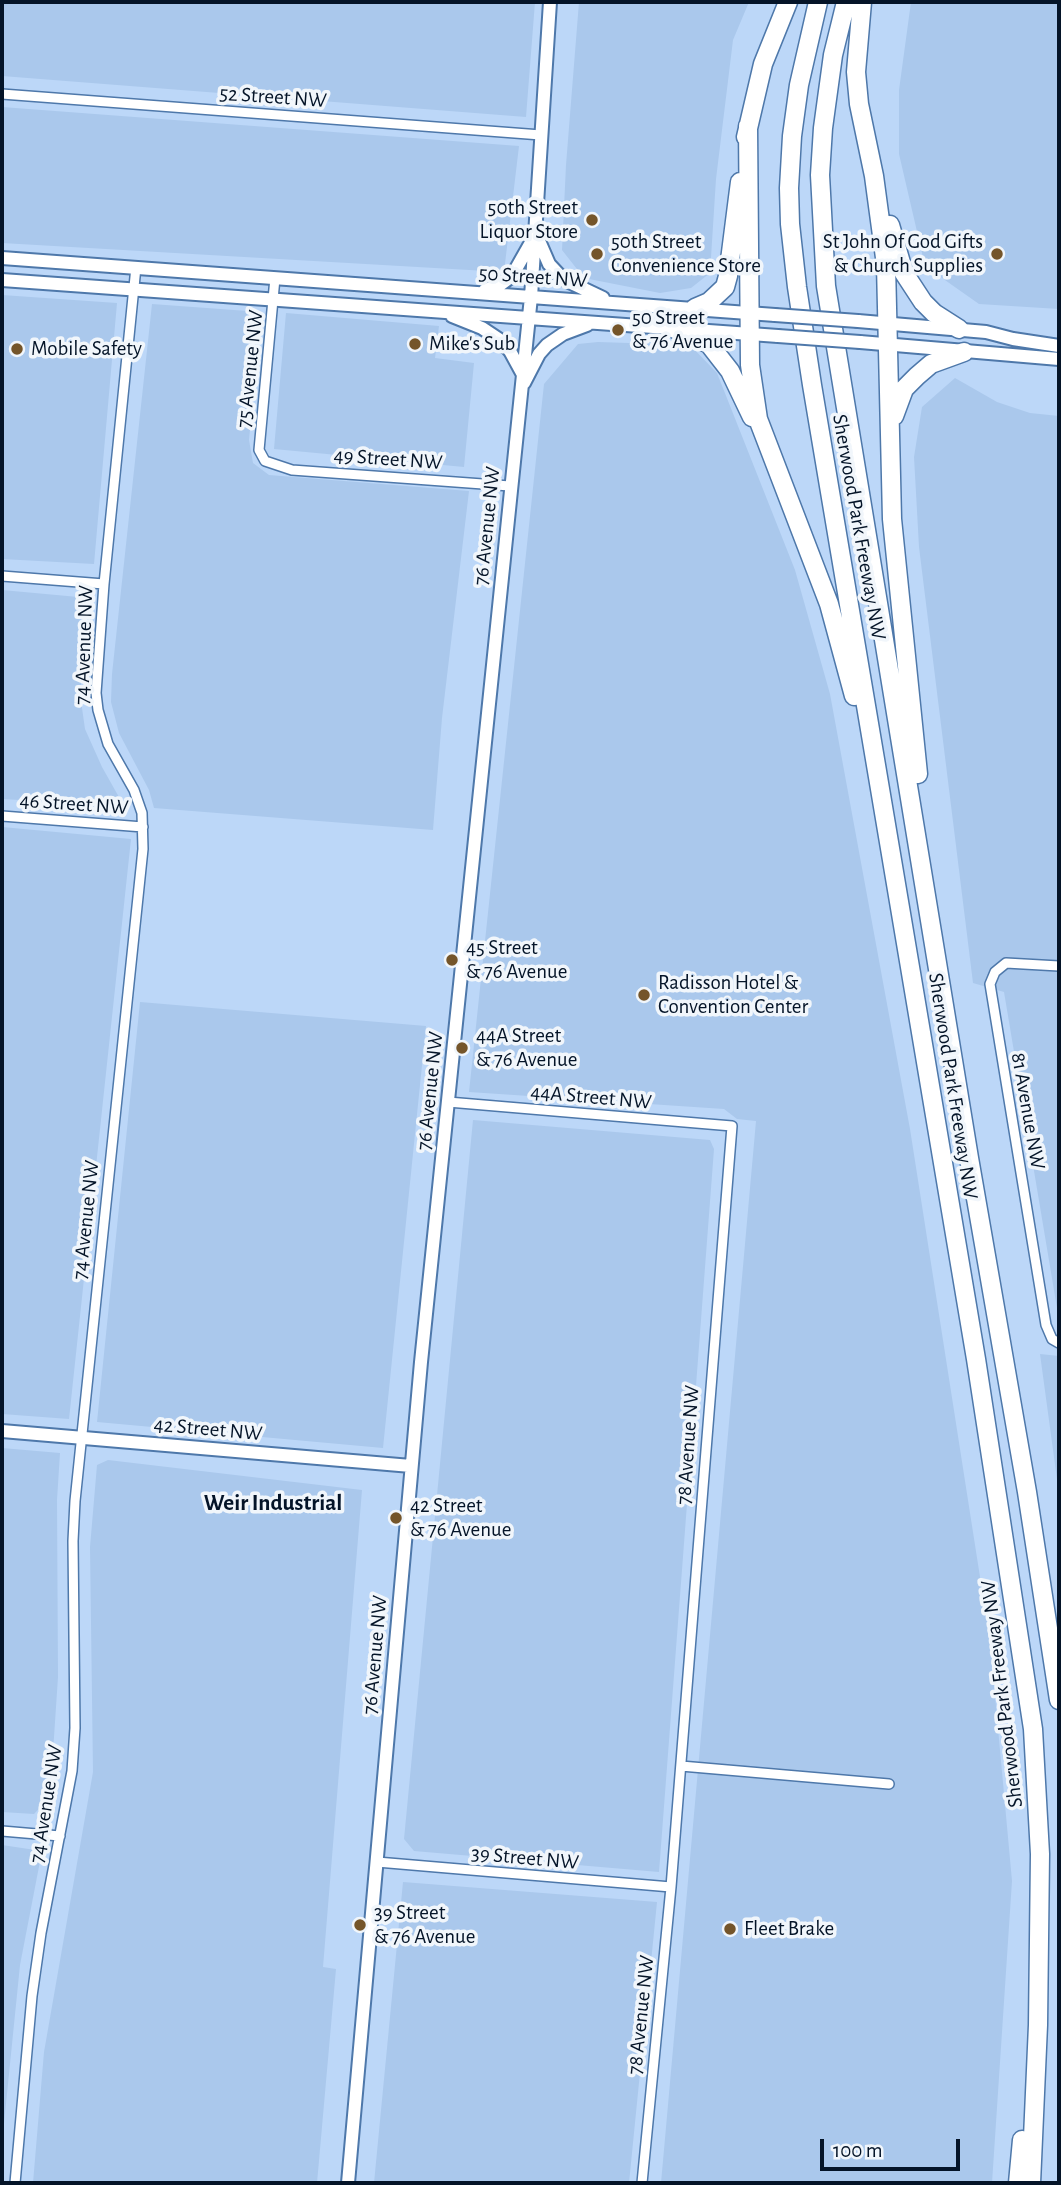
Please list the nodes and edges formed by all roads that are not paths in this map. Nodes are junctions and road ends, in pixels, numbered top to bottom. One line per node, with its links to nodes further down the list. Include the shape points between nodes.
1 (550, 2): 8 (street, 76 Avenue NW)
2 (788, 2): 7 (highway, via 763,64)
3 (818, 2): 41 (highway, Sherwood Park Freeway NW, via 792,136 790,224 814,398)
4 (846, 2): 44 (highway, Sherwood Park Freeway NW, via 832,55 822,140 826,286)
5 (862, 2): 9 (highway, via 856,72)
6 (2, 94): 8 (street, 52 Street NW)
7 (748, 126): 20 (highway, via 729,276 721,292); 22 (highway)
8 (541, 135): 10 (street, 76 Avenue NW)
9 (877, 198): 25 (highway, via 886,265); 27 (highway, via 909,281 934,313)
10 (535, 233): 16 (street, via 512,276); 17 (street, 76 Avenue NW); 19 (street, via 549,264 563,279)
11 (2, 258): 12 (street, 50 Street NW)
12 (136, 267): 13 (street, 50 Street NW); 15 (street, 74 Avenue NW)
13 (275, 278): 16 (street, 50 Street NW); 18 (street, 75 Avenue NW)
14 (2, 280): 15 (street, 50 Street NW)
15 (134, 289): 18 (street, 50 Street NW); 40 (street, 74 Avenue NW)
16 (478, 292): 17 (street, 50 Street NW)
17 (531, 297): 19 (street, 50 Street NW); 23 (street, 76 Avenue NW)
18 (274, 299): 21 (street, 50 Street NW); 37 (street, 75 Avenue NW, via 259,450)
19 (611, 302): 20 (street, 50 Street NW)
20 (695, 309): 22 (street, 50 Street NW)
21 (442, 312): 23 (street, 50 Street NW); 33 (street, via 500,340)
22 (750, 313): 25 (street, 50 Street NW, bridge); 28 (highway)
23 (527, 317): 24 (street, 50 Street NW); 33 (street, 76 Avenue NW)
24 (594, 323): 26 (street, 50 Street NW); 34 (street, via 547,345)
25 (887, 323): 27 (street, 50 Street NW); 29 (highway)
26 (673, 328): 28 (street, 50 Street NW); 36 (highway, via 709,344 721,358)
27 (959, 329): 30 (street, 50 Street NW)
28 (751, 334): 29 (street, 50 Street NW, bridge); 36 (highway, via 753,390)
29 (887, 344): 31 (street, 50 Street NW); 35 (highway)
30 (1059, 346)
31 (964, 352): 32 (street, 50 Street NW); 35 (highway, via 931,364 904,389)
32 (1059, 359)
33 (522, 373): 34 (street, 76 Avenue NW)
34 (520, 390): 38 (street, 76 Avenue NW)
35 (890, 433): 44 (highway, via 897,572 920,795)
36 (768, 448): 41 (highway, via 829,604)
37 (265, 461): 38 (street, 49 Street NW, via 292,470)
38 (510, 486): 46 (street, 76 Avenue NW)
39 (2, 576): 40 (street)
40 (104, 584): 43 (street, 74 Avenue NW, via 96,674 98,710 108,744 139,802)
41 (873, 747): 59 (highway, Sherwood Park Freeway NW, via 1027,1684 1040,1854)
42 (2, 816): 43 (street, 46 Street NW)
43 (144, 827): 50 (street, 74 Avenue NW)
44 (916, 828): 52 (highway, Sherwood Park Freeway NW)
45 (1059, 967): 48 (street, 81 Avenue NW, via 1006,964 992,977 990,992 1046,1325)
46 (448, 1102): 47 (street, 44A Street NW); 51 (street, 76 Avenue NW)
47 (732, 1126): 53 (street, 78 Avenue NW)
48 (1056, 1341)
49 (2, 1431): 50 (street, 42 Street NW)
50 (80, 1438): 51 (street, 42 Street NW); 56 (street, 74 Avenue NW, via 73,1541 74,1753)
51 (411, 1466): 57 (street, 76 Avenue NW)
52 (1059, 1700)
53 (681, 1766): 54 (street); 58 (street, 78 Avenue NW)
54 (889, 1784)
55 (2, 1831): 56 (street)
56 (60, 1836): 60 (street, 74 Avenue NW, via 32,1996)
57 (376, 1862): 58 (street, 39 Street NW); 61 (street, 76 Avenue NW)
58 (671, 1887): 62 (street, 78 Avenue NW)
59 (1038, 2025): 63 (highway); 64 (highway, Sherwood Park Freeway NW)
60 (15, 2183)
61 (348, 2183)
62 (642, 2183)
63 (1018, 2183)
64 (1031, 2183)

